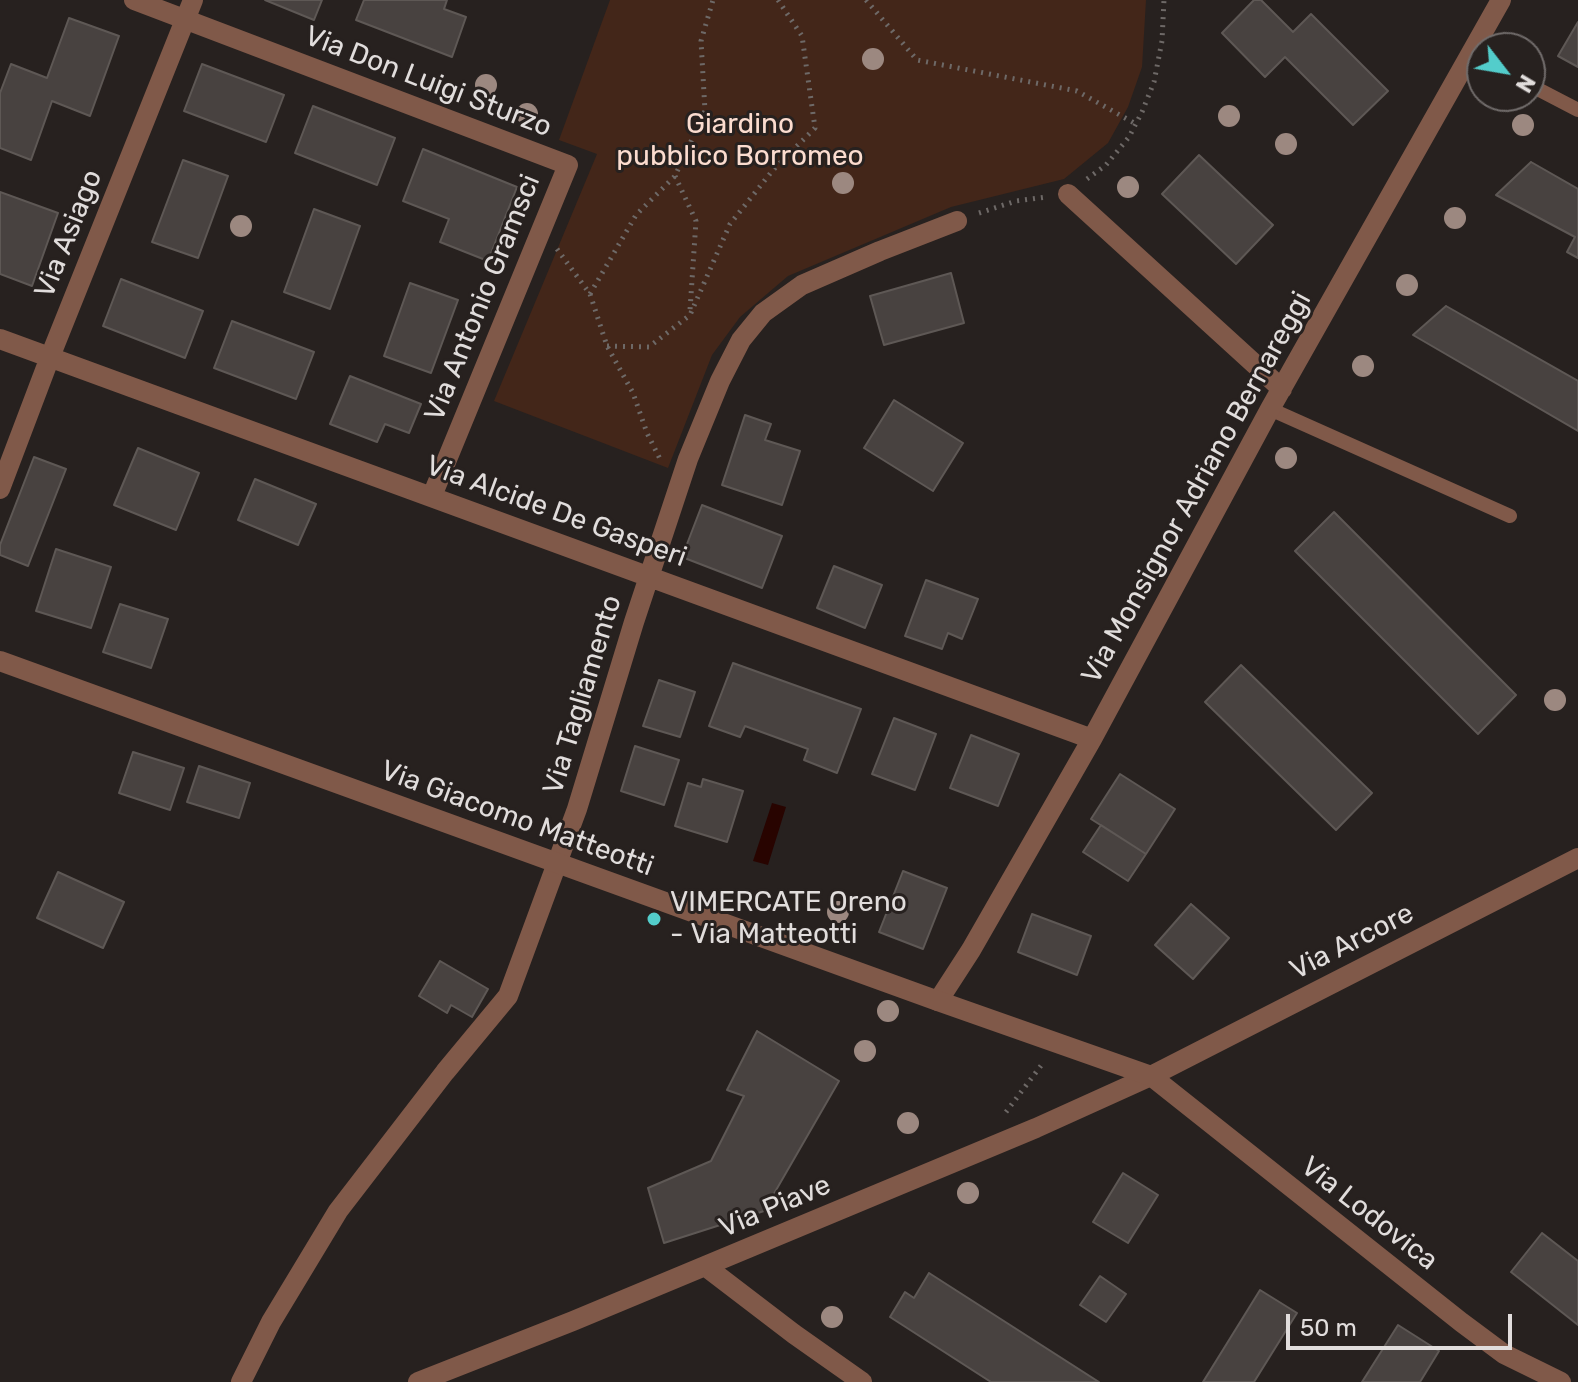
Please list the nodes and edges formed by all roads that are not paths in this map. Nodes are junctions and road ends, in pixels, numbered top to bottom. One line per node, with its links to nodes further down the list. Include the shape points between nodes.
1 (134, 0): 4 (street, Via Don Luigi Sturzo)
2 (193, 0): 4 (street, Via Asiago)
3 (1501, 0): 5 (street, Via Monsignor Adriano Bernareggi)
4 (185, 20): 9 (street, Via Don Luigi Sturzo); 13 (street, Via Asiago)
5 (1487, 32)
6 (1466, 75): 14 (street, Via Monsignor Adriano Bernareggi)
7 (1546, 93): 8 (lane)
8 (1578, 110)
9 (568, 165): 17 (street, Via Antonio Gramsci)
10 (1068, 194): 14 (street)
11 (957, 221): 19 (street, Via Tagliamento, via 802,285 763,313 741,340 720,381)
12 (0, 339): 13 (street, Via Alcide De Gasperi)
13 (50, 357): 16 (street, Via Asiago); 17 (street, Via Alcide De Gasperi)
14 (1282, 389): 15 (street, Via Monsignor Adriano Bernareggi)
15 (1270, 409): 18 (lane); 21 (street, Via Monsignor Adriano Bernareggi)
16 (0, 489)
17 (432, 496): 19 (street, Via Alcide De Gasperi)
18 (1510, 516)
19 (648, 576): 21 (street, Via Alcide De Gasperi); 23 (street, Via Tagliamento)
20 (0, 661): 23 (street, Via Giacomo Matteotti)
21 (1092, 739): 24 (street, Via Monsignor Adriano Bernareggi)
22 (1578, 858): 25 (street, Via Arcore)
23 (557, 863): 24 (street, Via Giacomo Matteotti); 27 (street, Via Tagliamento, via 508,996 338,1211)
24 (938, 1001): 25 (street, Via Giacomo Matteotti)
25 (1151, 1076): 26 (street, Via Piave); 30 (street, Via Lodovica, via 1461,1322 1504,1354)
26 (705, 1266): 28 (street, Via Piave); 29 (street)
27 (241, 1382)
28 (418, 1382)
29 (862, 1382)
30 (1561, 1382)

